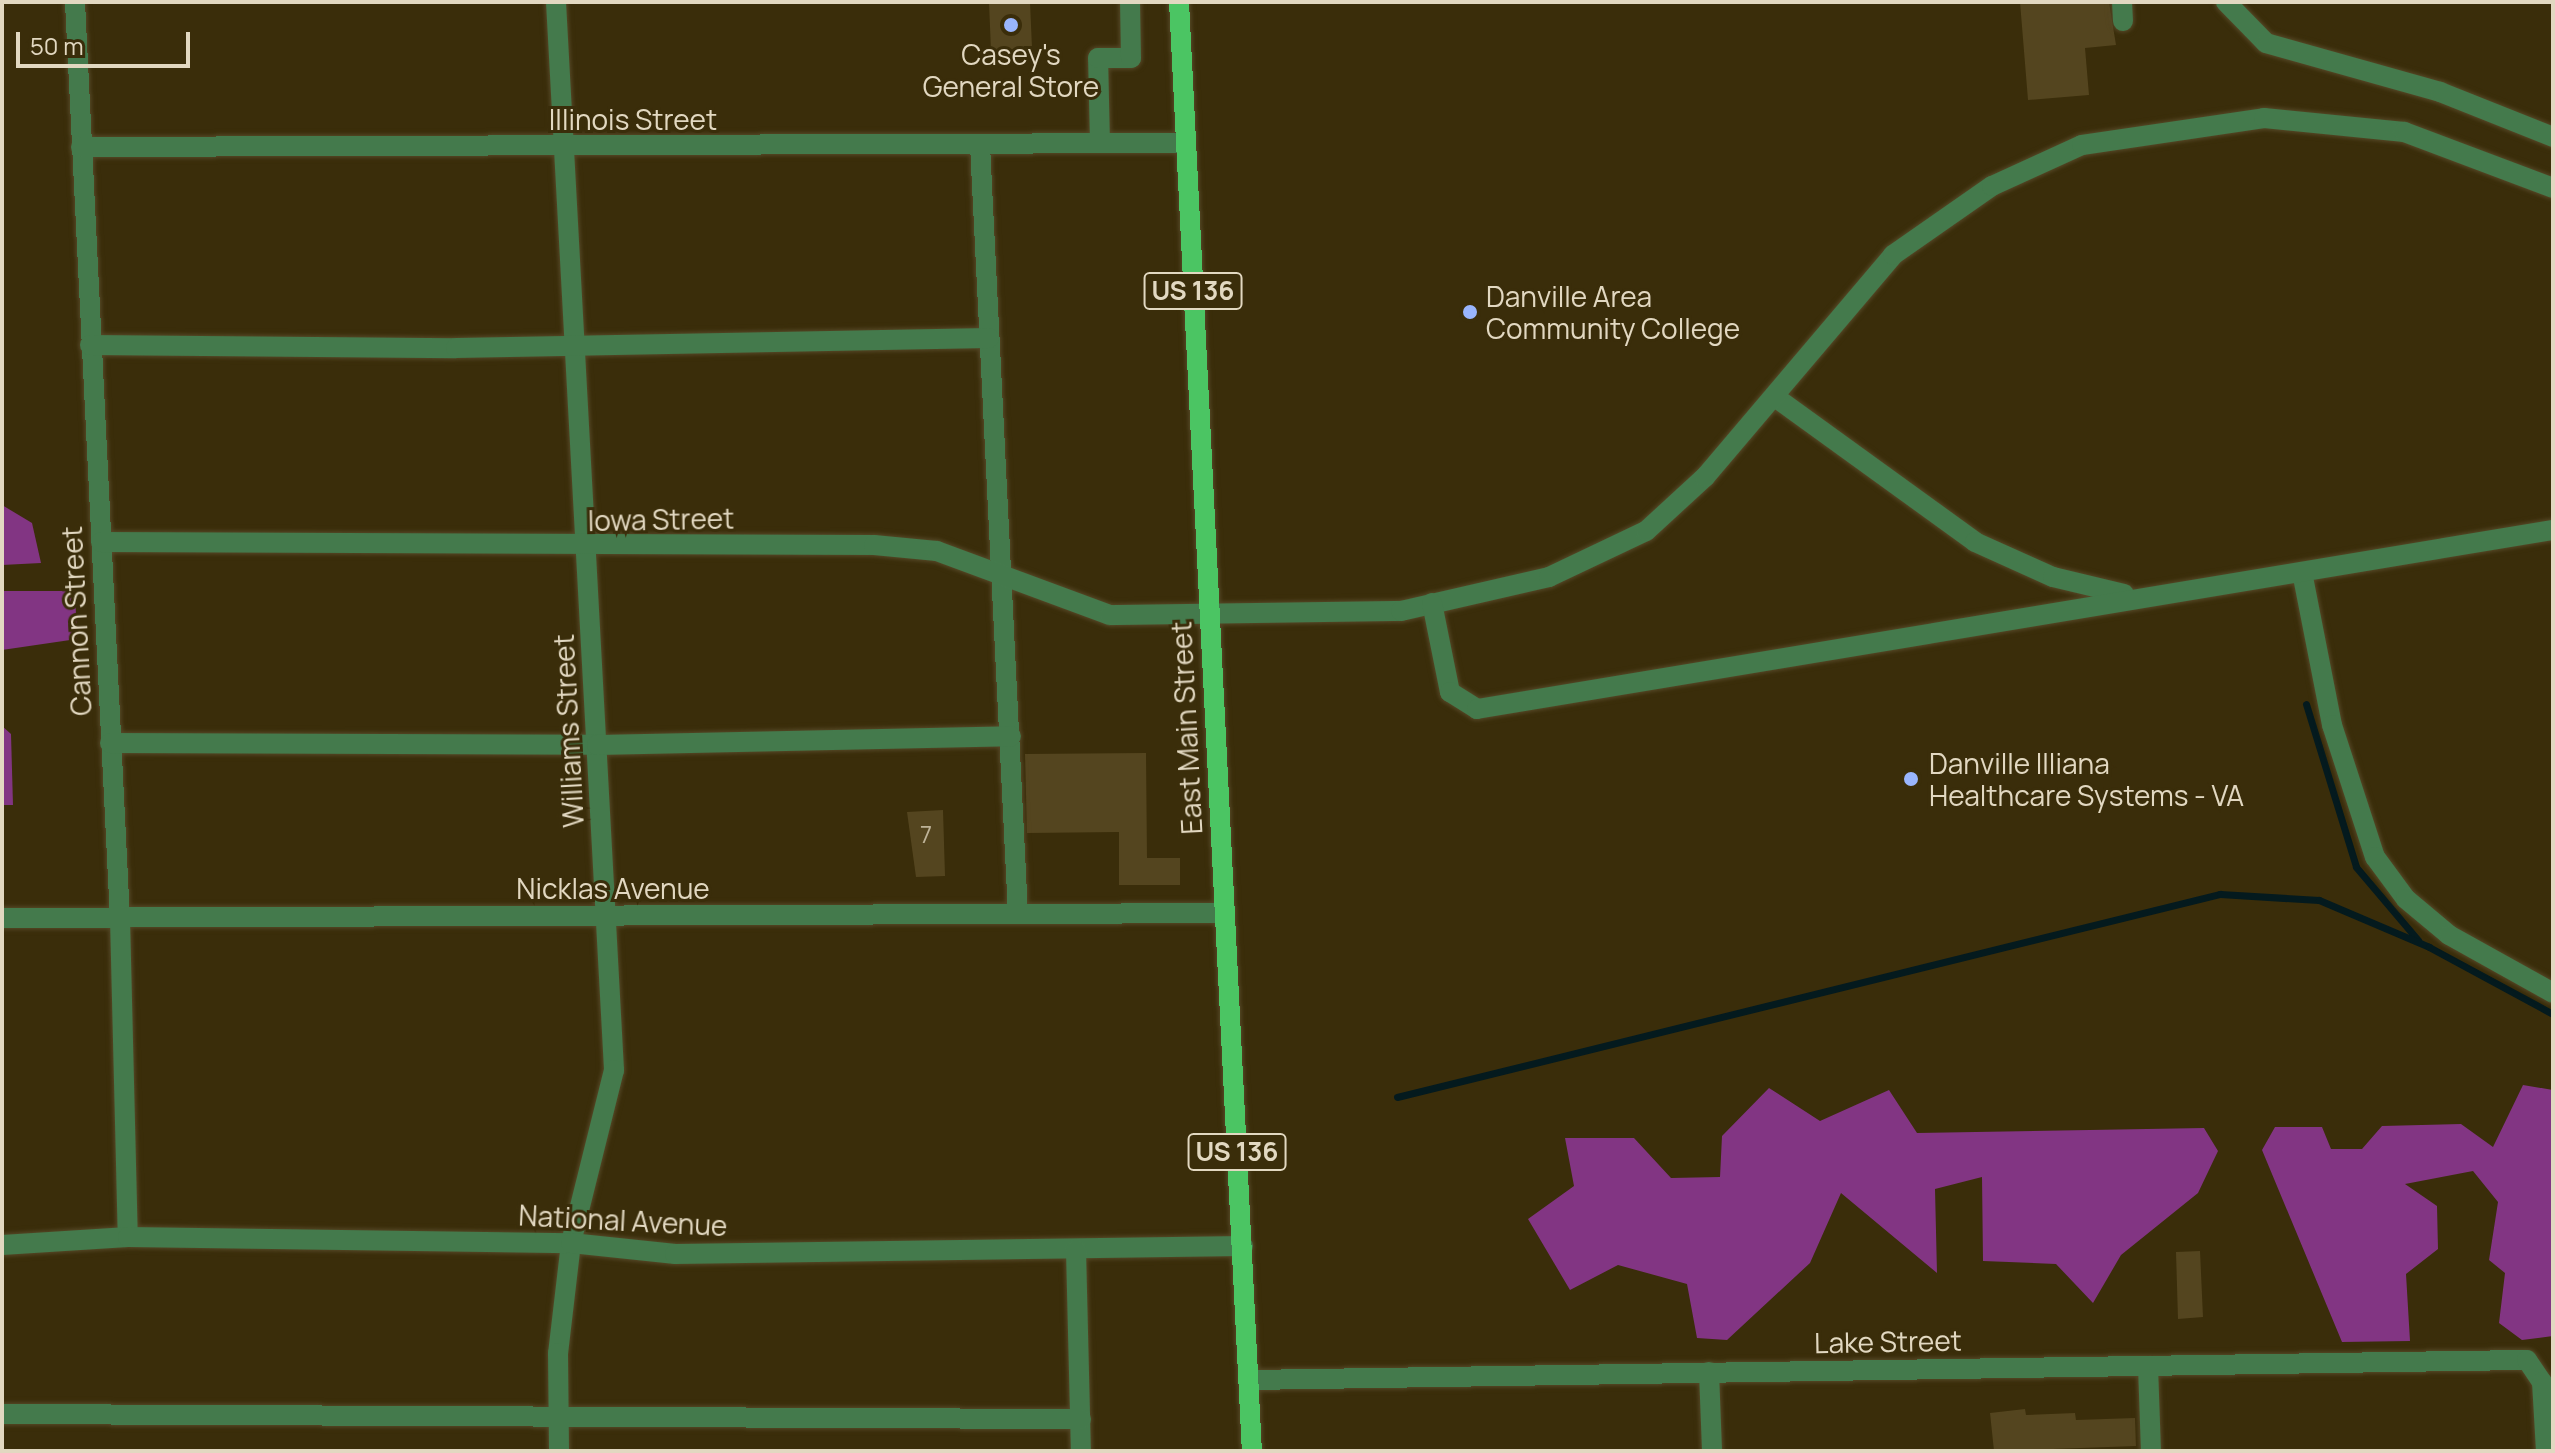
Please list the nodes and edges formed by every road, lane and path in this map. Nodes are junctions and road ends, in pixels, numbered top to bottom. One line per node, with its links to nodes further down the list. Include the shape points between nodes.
1 (75, 2): 10 (street, Cannon Street)
2 (556, 2): 11 (street, Williams Street)
3 (1130, 2): 7 (street, via 1131,58 1098,58)
4 (1179, 2): 8 (main road, East Main Street / US 136)
5 (2226, 2): 6 (street, via 2266,43 2307,60 2377,72)
6 (2553, 137)
7 (1100, 143): 8 (street, Illinois Street); 9 (street, Illinois Street)
8 (1185, 143): 24 (main road, East Main Street / US 136)
9 (980, 145): 11 (street, Illinois Street); 13 (street)
10 (81, 147): 11 (street, Illinois Street); 14 (street, Cannon Street)
11 (565, 148): 15 (street, Williams Street)
12 (2553, 188): 16 (street, Iowa Street, via 2404,132 2264,118 2082,145 1992,186 1893,255)
13 (989, 338): 15 (street); 21 (street)
14 (90, 345): 15 (street); 18 (street, Cannon Street)
15 (577, 345): 19 (street, Williams Street)
16 (1775, 397): 22 (street, via 1975,542 2053,577); 23 (street, Iowa Street, via 1705,477 1627,544 1549,577)
17 (2553, 530): 20 (street)
18 (101, 542): 19 (street, Iowa Street); 26 (street, Cannon Street)
19 (587, 548): 21 (street, Iowa Street, via 874,545 937,551); 27 (street, Williams Street)
20 (2302, 572): 22 (street); 33 (street, via 2332,725 2375,857 2406,899 2449,935)
21 (1003, 575): 24 (street, Iowa Street, via 1110,615); 25 (street)
22 (2135, 596): 23 (street, via 1477,709 1450,692)
23 (1432, 603): 24 (street, Iowa Street, via 1401,611)
24 (1209, 616): 28 (main road, East Main Street / US 136)
25 (1011, 736): 27 (street); 29 (street)
26 (110, 743): 27 (street); 32 (street, Cannon Street)
27 (597, 745): 30 (street, Williams Street)
28 (1224, 913): 29 (street, Nicklas Avenue); 37 (main road, East Main Street / US 136)
29 (1018, 914): 30 (street, Nicklas Avenue)
30 (606, 916): 32 (street, Nicklas Avenue); 35 (street, Williams Street, via 611,1104)
31 (2, 918): 32 (street, Nicklas Avenue)
32 (120, 918): 34 (street, Cannon Street)
33 (2553, 993)
34 (128, 1237): 35 (street, National Avenue); 36 (street, National Avenue)
35 (571, 1243): 38 (street, National Avenue, via 675,1254); 43 (street, Williams Street)
36 (2, 1245)
37 (1243, 1246): 38 (street, National Avenue); 41 (main road, East Main Street / US 136)
38 (1076, 1250): 44 (street)
39 (2148, 1366): 40 (street, Lake Street); 49 (street); 50 (street, Lake Street, via 2527,1360 2542,1382)
40 (1709, 1372): 41 (street, Lake Street); 48 (street)
41 (1249, 1380): 47 (main road, East Main Street / US 136)
42 (2, 1414): 43 (street)
43 (559, 1419): 44 (street); 45 (street, Williams Street)
44 (1081, 1419): 46 (street)
45 (559, 1451)
46 (1081, 1451)
47 (1252, 1451)
48 (1712, 1451)
49 (2151, 1451)
50 (2546, 1451)

